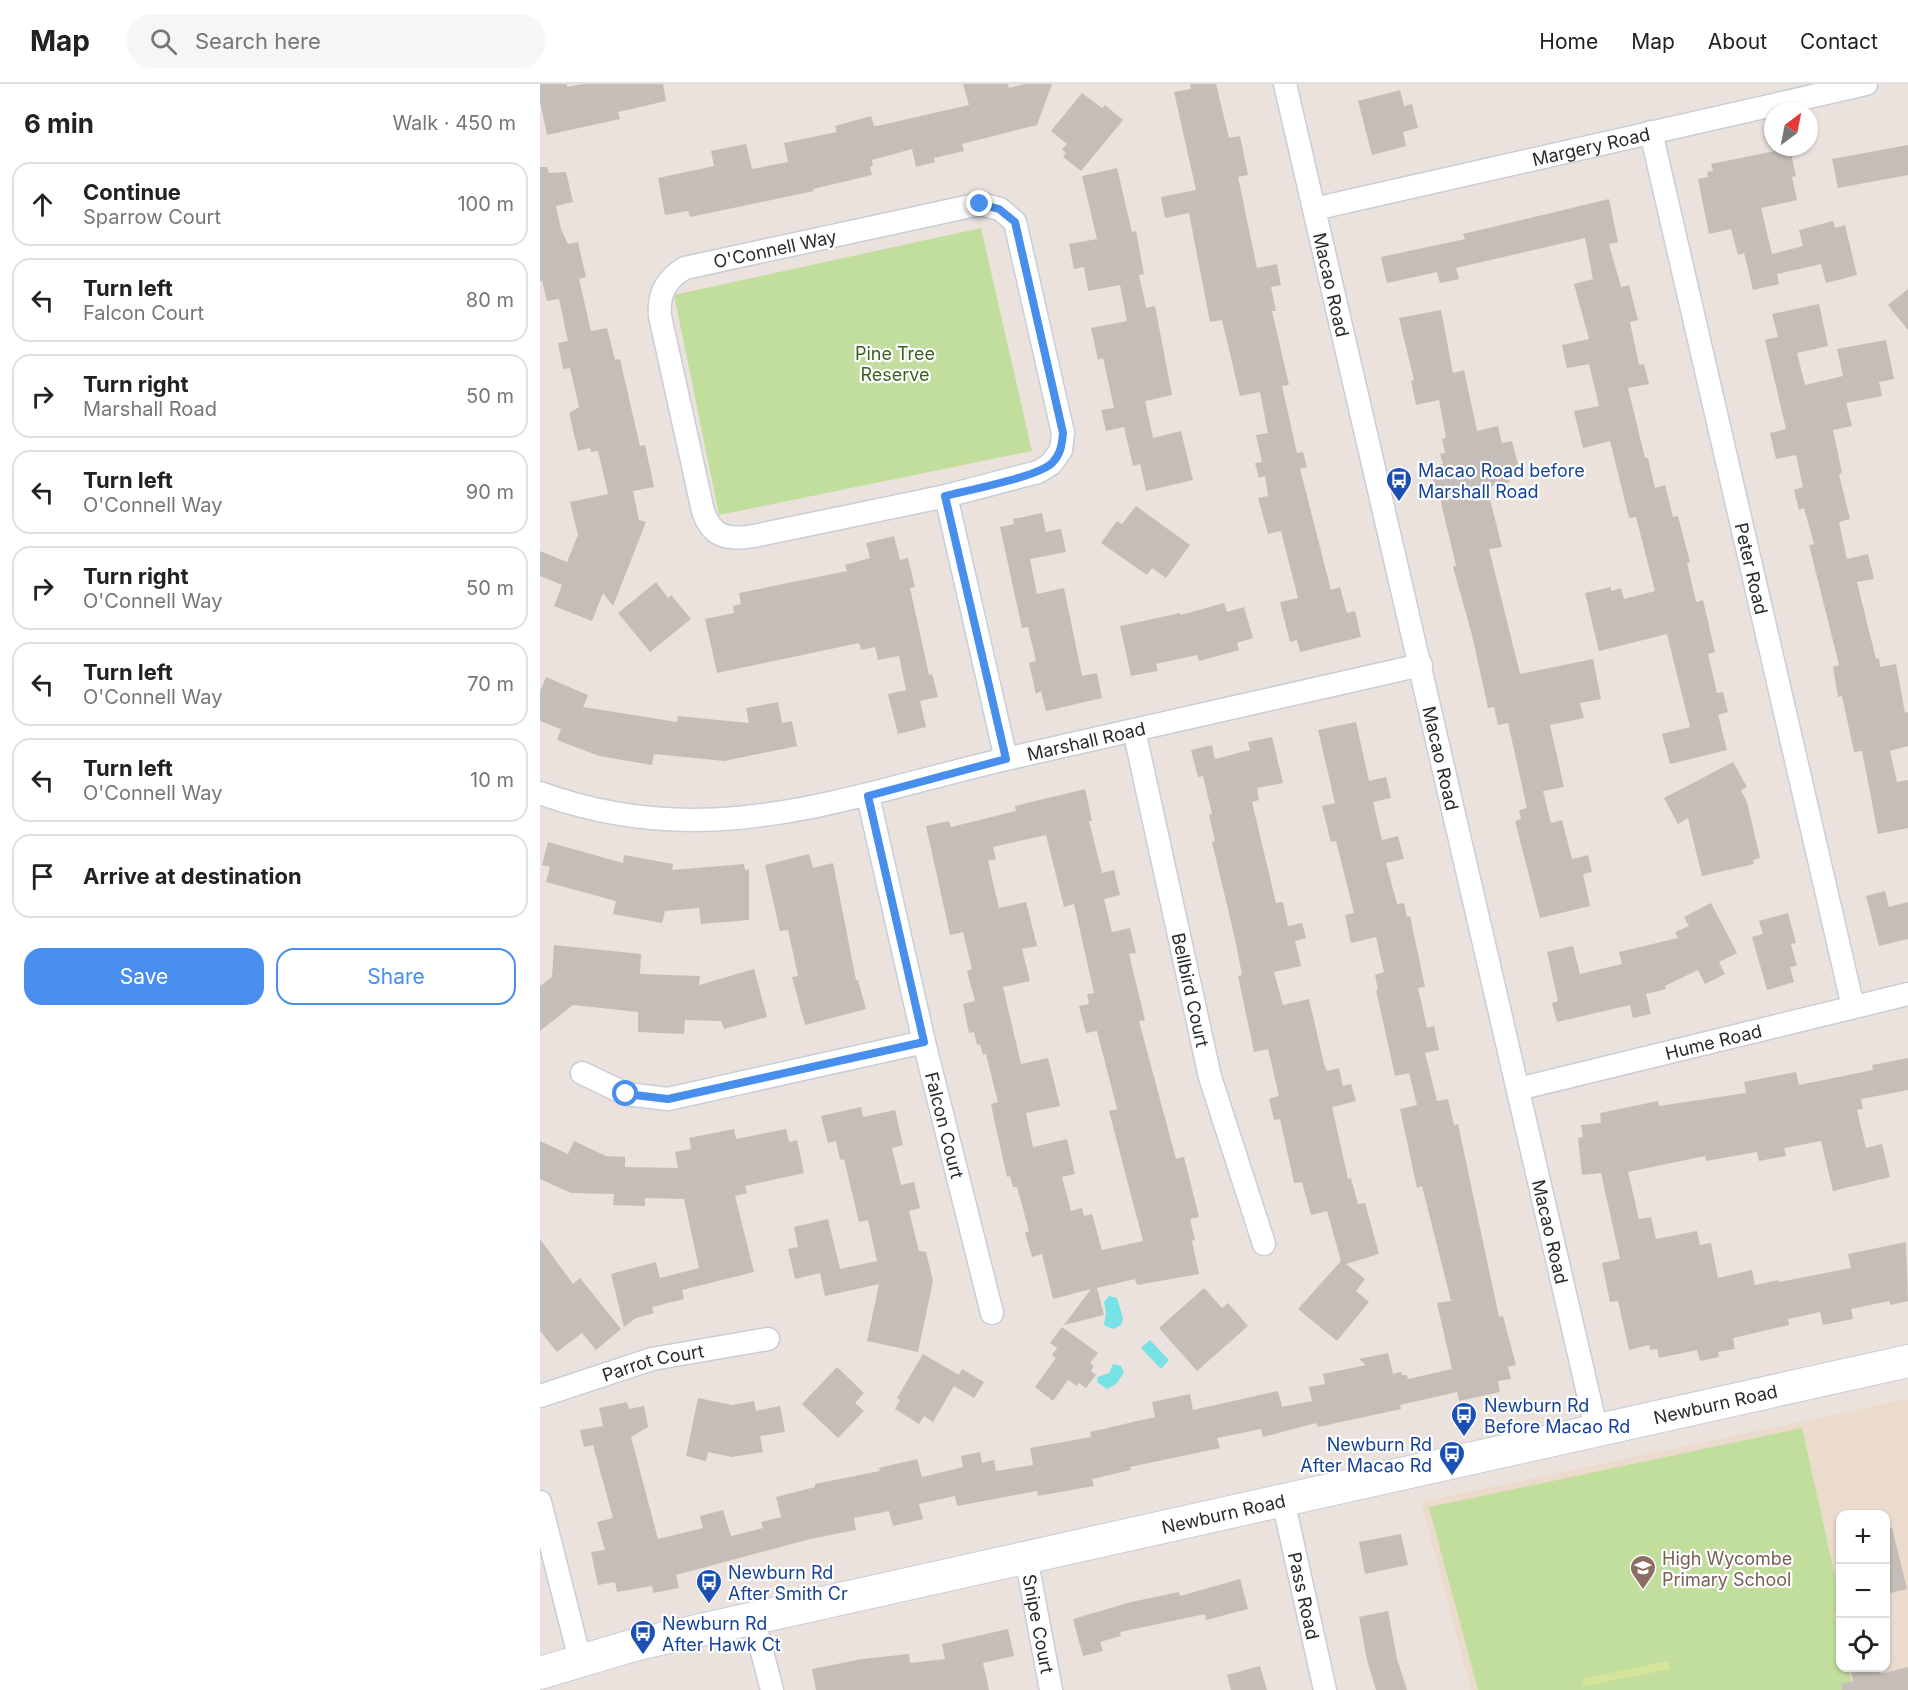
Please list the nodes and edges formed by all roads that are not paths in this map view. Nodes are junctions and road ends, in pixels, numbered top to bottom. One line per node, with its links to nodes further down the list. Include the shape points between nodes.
1 (1286, 84): 4 (street, Macao Road)
2 (1866, 84): 3 (street, Margery Road)
3 (1651, 132): 4 (street, Margery Road); 12 (street, Peter Road)
4 (1314, 209): 6 (street, Macao Road)
5 (945, 496): 5 (street, O'Connell Way, via 754,536 718,536 703,511 660,316 658,300 664,286 685,268 980,204 999,209 1015,222 1063,433 1061,450 1052,464 1038,472); 8 (street)
6 (1421, 665): 7 (street, Marshall Road); 15 (street, Macao Road)
7 (1134, 730): 8 (street, Marshall Road); 16 (street, Bellbird Court, via 1210,1077)
8 (1006, 759): 10 (street, Marshall Road)
9 (540, 793): 10 (street, Marshall Road, via 576,806 626,816 717,821)
10 (868, 796): 13 (street, Falcon Court)
11 (1908, 994): 12 (street, Hume Road)
12 (1853, 1007): 15 (street, Hume Road)
13 (924, 1042): 14 (street, via 668,1099 626,1094); 17 (street, Falcon Court)
14 (582, 1073)
15 (1518, 1089): 21 (street, Macao Road)
16 (1264, 1244)
17 (992, 1313)
18 (768, 1339): 20 (street, Parrot Court, via 652,1359)
19 (1908, 1361): 21 (street, Newburn Road)
20 (540, 1396)
21 (1597, 1432): 22 (street, Newburn Road)
22 (1283, 1500): 24 (street, Newburn Road); 30 (street, Pass Road)
23 (540, 1502): 26 (street)
24 (1026, 1557): 25 (street, Newburn Road); 29 (street, Snipe Court)
25 (753, 1617): 26 (street, Newburn Road); 28 (street)
26 (580, 1660): 27 (street, Newburn Road)
27 (540, 1673)
28 (771, 1690)
29 (1051, 1690)
30 (1325, 1690)

